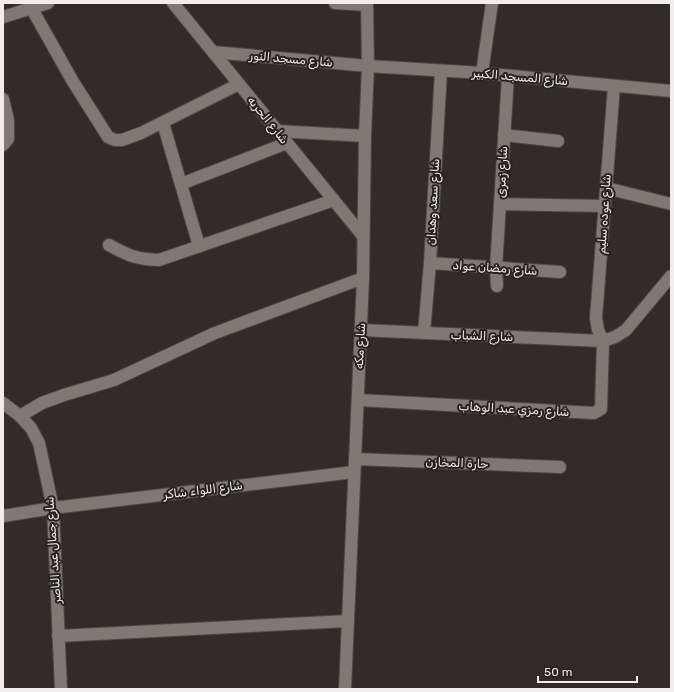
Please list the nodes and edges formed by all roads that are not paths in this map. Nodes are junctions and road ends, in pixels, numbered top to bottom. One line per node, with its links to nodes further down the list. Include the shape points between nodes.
1 (48, 3): 6 (street)
2 (173, 3): 8 (street, شارع الحريه)
3 (336, 3): 5 (street)
4 (492, 3): 11 (street)
5 (367, 4): 9 (street, شارع مكه)
6 (32, 9): 7 (street); 17 (street, via 108,137 122,140)
7 (3, 17)
8 (213, 52): 9 (street, شارع مسجد النور); 13 (street, شارع الحريه)
9 (368, 66): 10 (street, شارع المسجد الكبير); 20 (street, شارع مكه)
10 (441, 71): 11 (street, شارع المسجد الكبير); 33 (street, شارع سعد وهدان)
11 (482, 73): 12 (street, شارع المسجد الكبير)
12 (508, 76): 14 (street, شارع المسجد الكبير); 19 (street, شارع زمرى)
13 (239, 84): 17 (street); 18 (street, شارع الحريه)
14 (614, 86): 15 (street, شارع المسجد الكبير); 25 (street, شارع عوده سليم)
15 (671, 91)
16 (3, 99): 23 (street, via 8,120 8,139)
17 (163, 123): 24 (street)
18 (277, 131): 20 (street); 22 (street, شارع الحريه)
19 (504, 135): 21 (street); 27 (street, شارع زمرى)
20 (365, 136): 30 (street, شارع مكه)
21 (558, 141)
22 (287, 143): 24 (street); 26 (street, شارع الحريه)
23 (3, 145)
24 (181, 184): 32 (street)
25 (606, 188): 28 (street); 29 (street, شارع عوده سليم)
26 (334, 200): 30 (street, شارع الحريه); 32 (street)
27 (500, 204): 29 (street); 34 (street, شارع زمرى)
28 (671, 204)
29 (605, 206): 41 (street, شارع عوده سليم, via 596,318)
30 (364, 236): 37 (street, شارع مكه)
31 (109, 245): 32 (street, via 130,256 159,260)
32 (199, 246)
33 (430, 263): 34 (street, شارع رمضان عواد); 40 (street, شارع سعد وهدان)
34 (496, 268): 35 (street, شارع رمضان عواد); 38 (street, شارع زمرى)
35 (560, 272)
36 (671, 276): 41 (street, via 626,330)
37 (363, 278): 39 (street, شارع مكه); 44 (street, via 215,333 114,380 42,403)
38 (497, 286)
39 (361, 330): 40 (street, شارع الشباب); 42 (street, شارع مكه)
40 (424, 333): 41 (street, شارع الشباب)
41 (603, 341): 42 (street, شارع رمزي عبد الوهاب, via 602,406 594,413)
42 (358, 400): 45 (street, شارع مكه)
43 (3, 403): 44 (street, شارع جمال عبد الناصر)
44 (20, 416): 48 (street, شارع جمال عبد الناصر, via 31,428 38,443)
45 (355, 459): 46 (street, حارة المخازن); 47 (street, شارع مكه)
46 (560, 467)
47 (354, 472): 48 (street, شارع اللواء شاكر); 50 (street, شارع مكه)
48 (52, 508): 49 (street, شارع اللواء شاكر); 51 (street, شارع جمال عبد الناصر)
49 (3, 516)
50 (348, 621): 51 (street); 53 (street, شارع مكه)
51 (58, 636): 52 (street, شارع جمال عبد الناصر)
52 (61, 689)
53 (344, 689)

